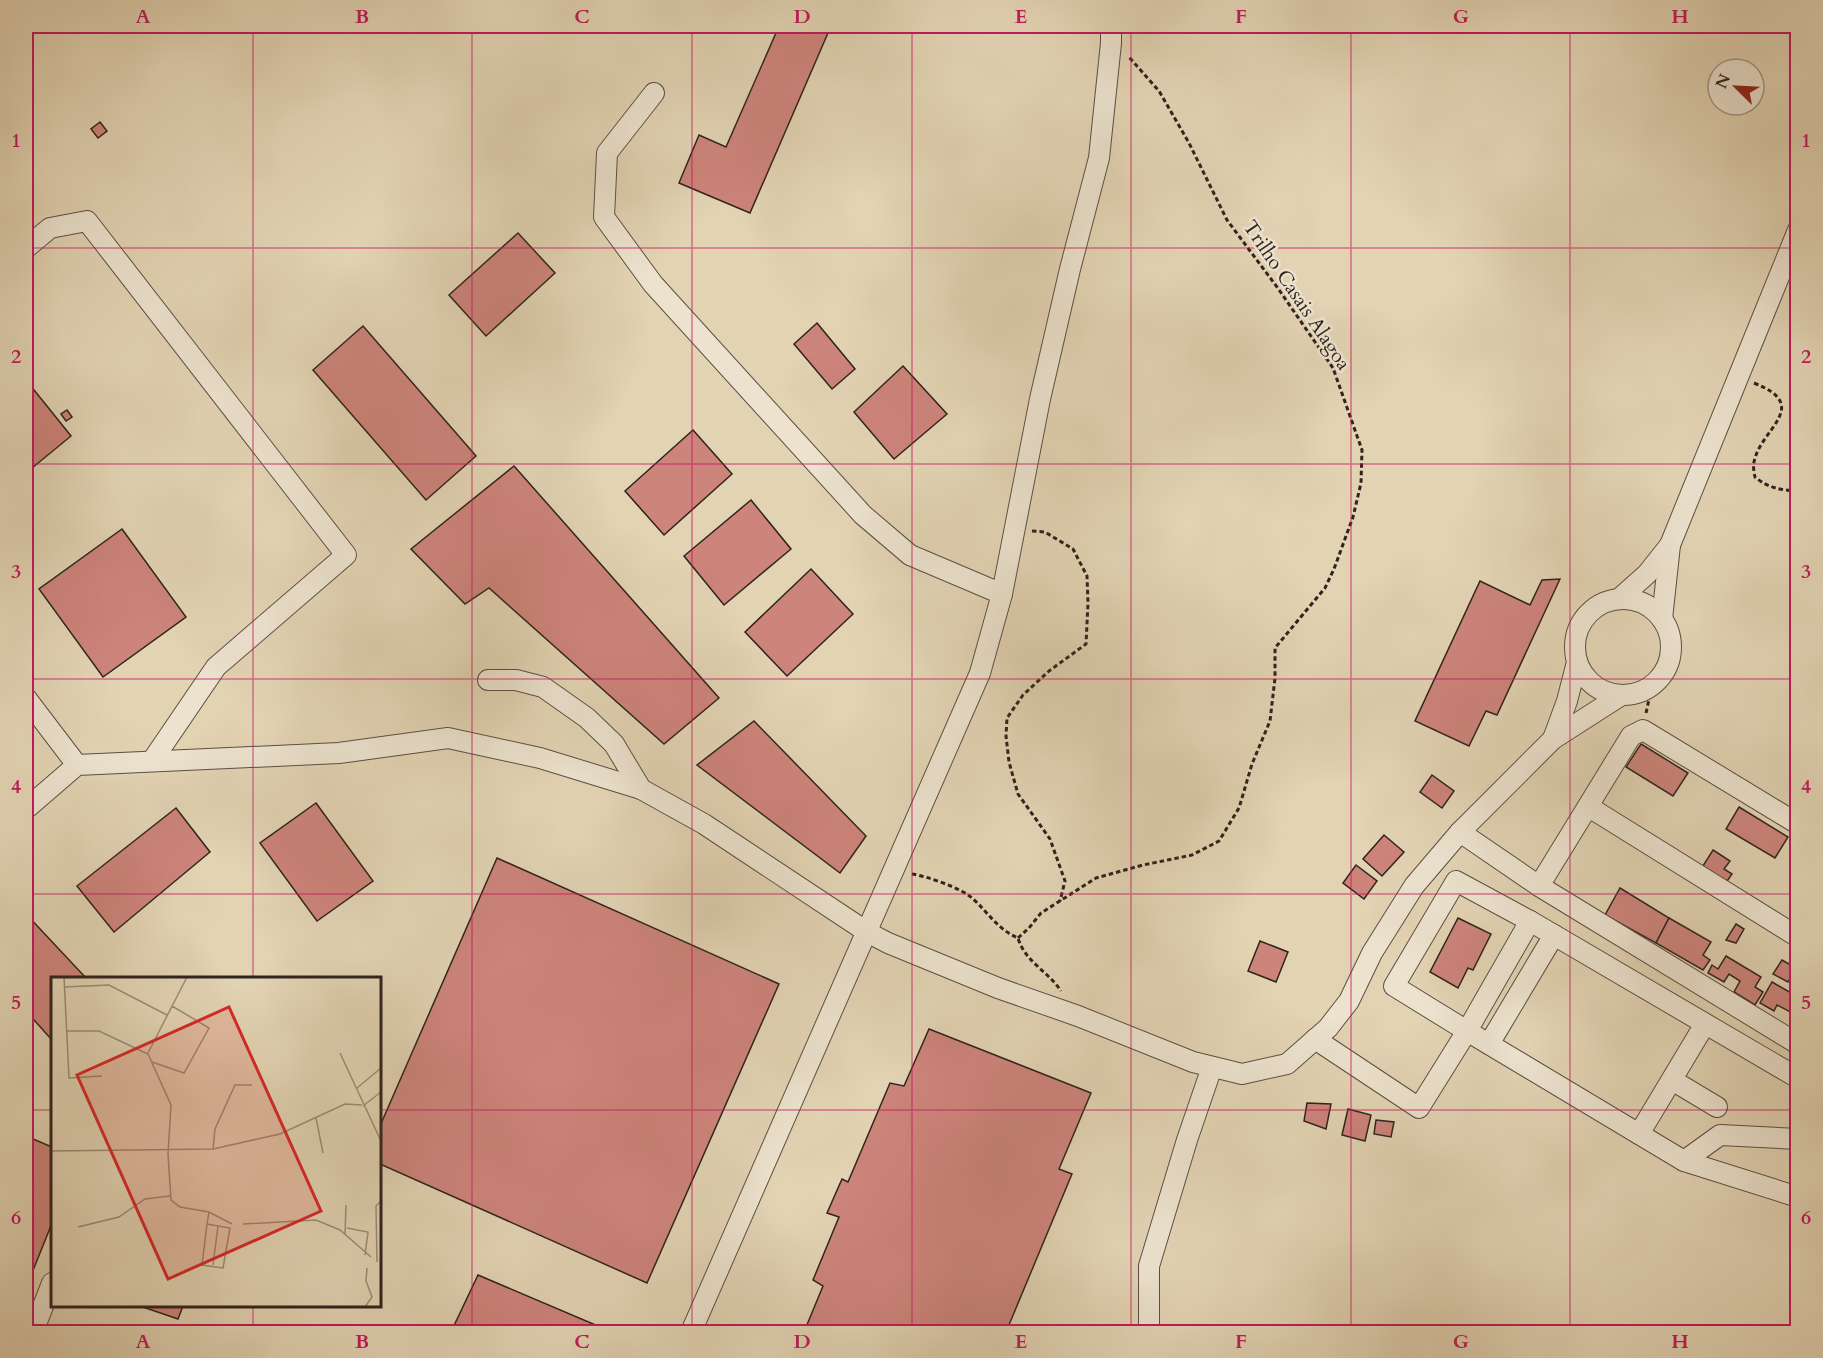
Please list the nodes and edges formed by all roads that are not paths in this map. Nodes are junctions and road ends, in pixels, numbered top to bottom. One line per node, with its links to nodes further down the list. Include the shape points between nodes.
1 (1111, 31): 6 (street, via 1099,158 1042,388)
2 (654, 93): 6 (street, via 607,153 604,217 653,284 863,515 910,555)
3 (1797, 230): 5 (street)
4 (26, 248): 14 (street, via 50,228 87,221 346,555 216,667)
5 (1670, 545): 7 (street, via 1647,574); 8 (street)
6 (1002, 594): 23 (street, via 980,673)
7 (1619, 599): 8 (street, via 1636,600); 9 (street, via 1588,614 1575,645)
8 (1662, 619): 11 (street, via 1670,636 1671,654 1665,672 1652,686 1637,694)
9 (1577, 662): 11 (street, via 1598,689); 13 (street)
10 (488, 680): 16 (street, via 516,680 543,687 614,744)
11 (1620, 696): 13 (street)
12 (26, 698): 15 (street)
13 (1553, 739): 20 (street)
14 (152, 761): 15 (street); 16 (street, via 339,753 448,738 540,758)
15 (77, 765): 18 (street)
16 (641, 789): 23 (street, via 704,824)
17 (1589, 807): 19 (street, via 1631,736 1643,730); 21 (street); 25 (street)
18 (26, 809)
19 (1797, 824)
20 (1460, 832): 21 (street); 28 (street, via 1414,886 1348,1001)
21 (1539, 886): 30 (street)
22 (1530, 921): 24 (street); 27 (street); 27 (street, via 1456,881 1394,986)
23 (867, 932): 31 (street, via 998,988); 41 (street)
24 (1554, 935): 26 (street); 29 (street)
25 (1797, 937)
26 (1706, 1024): 32 (street); 33 (street)
27 (1467, 1031): 28 (street, via 1419,1108); 29 (street)
28 (1315, 1039): 31 (street, via 1287,1064 1242,1074)
29 (1489, 1044): 35 (street)
30 (1797, 1044)
31 (1212, 1067): 42 (street, via 1149,1266)
32 (1797, 1078)
33 (1672, 1080): 34 (street); 35 (street)
34 (1717, 1107)
35 (1639, 1134): 37 (street)
36 (1797, 1139): 37 (street, via 1720,1135)
37 (1684, 1161): 38 (street)
38 (1797, 1197)
39 (51, 1286): 40 (street)
40 (33, 1332)
41 (691, 1332)
42 (1149, 1332)

